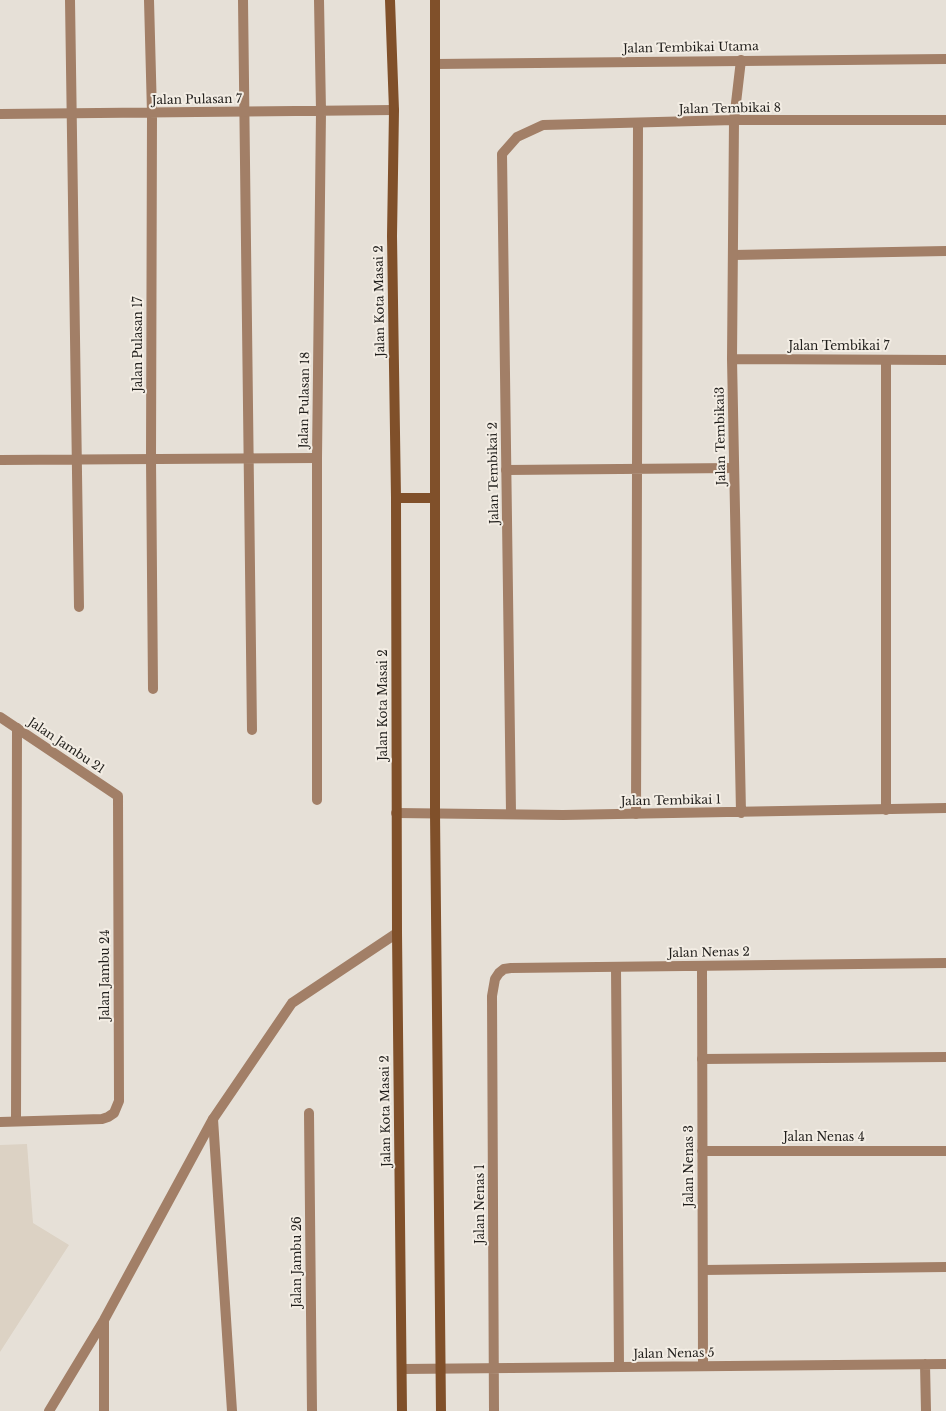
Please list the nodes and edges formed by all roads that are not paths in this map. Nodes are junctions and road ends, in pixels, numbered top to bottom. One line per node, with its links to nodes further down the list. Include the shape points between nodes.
1 (70, 0): 15 (street)
2 (149, 0): 13 (street, Jalan Pulasan 17)
3 (243, 0): 12 (street)
4 (319, 0): 11 (street, Jalan Pulasan 18)
5 (390, 0): 10 (main road, Jalan Kota Masai 2)
6 (435, 0): 9 (main road)
7 (946, 59): 8 (street, Jalan Tembikai Utama)
8 (741, 60): 9 (street, Jalan Tembikai Utama); 16 (street, Jalan Tembikai3)
9 (436, 64): 34 (main road)
10 (394, 110): 11 (street, Jalan Pulasan 7); 33 (main road, Jalan Kota Masai 2, via 392,236)
11 (321, 111): 12 (street, Jalan Pulasan 7); 26 (street, Jalan Pulasan 18)
12 (244, 112): 13 (street, Jalan Pulasan 7); 25 (street)
13 (152, 113): 15 (street, Jalan Pulasan 7); 28 (street, Jalan Pulasan 17)
14 (0, 114): 15 (street, Jalan Pulasan 7)
15 (72, 114): 27 (street)
16 (734, 120): 17 (street, Jalan Tembikai 8); 18 (street, Jalan Tembikai 8); 21 (street, Jalan Tembikai3)
17 (946, 120)
18 (638, 123): 19 (street, Jalan Tembikai 8, via 543,125); 32 (street)
19 (517, 137): 31 (street, Jalan Tembikai 2, via 502,154)
20 (946, 251): 21 (street)
21 (733, 255): 22 (street, Jalan Tembikai3)
22 (732, 359): 23 (street, Jalan Tembikai 7); 30 (street, Jalan Tembikai3)
23 (886, 360): 24 (street, Jalan Tembikai 7); 43 (street)
24 (946, 360)
25 (249, 458): 26 (street); 28 (street); 39 (street)
26 (317, 458): 41 (street, Jalan Pulasan 18)
27 (77, 459): 28 (street); 29 (street); 35 (street)
28 (151, 459): 36 (street, Jalan Pulasan 17)
29 (0, 460)
30 (734, 468): 32 (street); 47 (street, Jalan Tembikai3)
31 (506, 470): 32 (street); 46 (street, Jalan Tembikai 2)
32 (637, 470): 48 (street)
33 (396, 498): 34 (main road); 44 (main road, Jalan Kota Masai 2)
34 (436, 498): 45 (main road)
35 (79, 607)
36 (153, 689)
37 (0, 717): 38 (street, Jalan Jambu 21)
38 (17, 728): 40 (street, Jalan Jambu 21); 59 (street)
39 (252, 730)
40 (118, 796): 59 (street, Jalan Jambu 24, via 119,1101 114,1113 108,1117)
41 (317, 800)
42 (946, 808): 43 (street, Jalan Tembikai 1)
43 (886, 810): 47 (street, Jalan Tembikai 1)
44 (396, 813): 45 (street, Jalan Tembikai 1); 49 (main road, Jalan Kota Masai 2)
45 (435, 813): 46 (street, Jalan Tembikai 1); 69 (main road)
46 (511, 813): 48 (street, Jalan Tembikai 1)
47 (741, 813): 48 (street, Jalan Tembikai 1)
48 (636, 814)
49 (397, 933): 57 (street, via 292,1003); 71 (main road, Jalan Kota Masai 2)
50 (946, 963): 51 (street, Jalan Nenas 2)
51 (702, 966): 52 (street, Jalan Nenas 2); 55 (street, Jalan Nenas 3)
52 (616, 967): 53 (street, Jalan Nenas 2, via 504,969 495,979); 68 (street)
53 (492, 996): 70 (street, Jalan Nenas 1)
54 (946, 1057): 55 (street)
55 (702, 1059): 60 (street, Jalan Nenas 3)
56 (309, 1113): 75 (street, Jalan Jambu 26)
57 (213, 1119): 64 (street); 74 (street)
58 (0, 1122): 59 (street, Jalan Jambu 24)
59 (16, 1122)
60 (702, 1151): 61 (street, Jalan Nenas 4); 63 (street, Jalan Nenas 3)
61 (946, 1151)
62 (946, 1267): 63 (street)
63 (702, 1270): 67 (street, Jalan Nenas 3)
64 (104, 1320): 72 (street); 73 (street)
65 (925, 1364): 66 (street, Jalan Nenas 5); 67 (street, Jalan Nenas 5); 79 (street)
66 (946, 1364)
67 (703, 1366): 68 (street, Jalan Nenas 5)
68 (619, 1367): 70 (street, Jalan Nenas 5)
69 (440, 1368): 70 (street, Jalan Nenas 5); 71 (street, Jalan Nenas 5); 77 (main road)
70 (494, 1368): 78 (street, Jalan Nenas 1)
71 (402, 1369): 76 (main road, Jalan Kota Masai 2)
72 (49, 1411)
73 (104, 1411)
74 (232, 1411)
75 (312, 1411)
76 (402, 1411)
77 (441, 1411)
78 (494, 1411)
79 (926, 1411)

